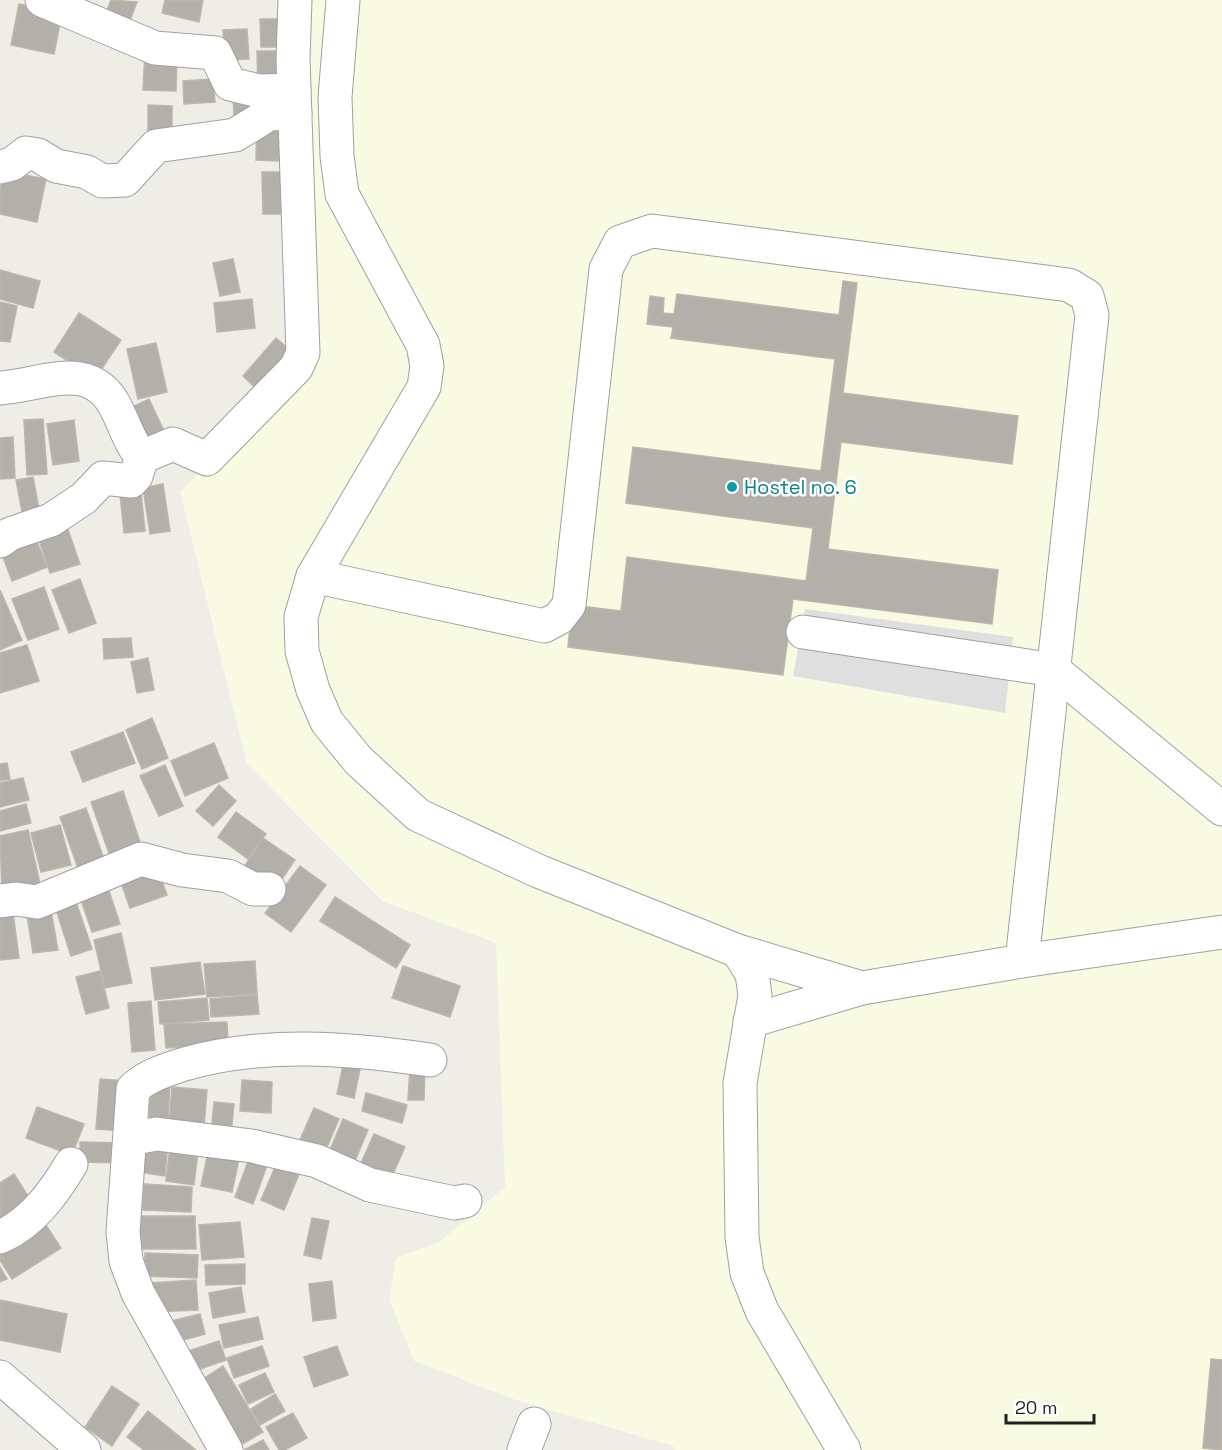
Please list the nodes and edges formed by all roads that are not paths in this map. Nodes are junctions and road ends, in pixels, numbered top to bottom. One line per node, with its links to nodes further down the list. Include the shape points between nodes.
1 (42, 0): 4 (street, via 155,48 215,53 230,84)
2 (295, 0): 4 (street)
3 (342, 0): 9 (street, via 335,97 342,194 410,316 427,366 424,387)
4 (294, 102): 5 (street, via 236,135 156,146 125,180 102,181 31,153); 7 (street, via 303,353 296,368 211,458 204,459 173,444)
5 (0, 167)
6 (0, 388): 7 (street, via 28,385 54,376 97,383 112,399)
7 (142, 457): 8 (street, via 131,481 103,478 84,498 51,520)
8 (0, 541)
9 (313, 576): 11 (street, via 544,626 559,618 569,605 606,270 620,242 652,231 1069,285 1087,296 1092,315); 16 (street, via 301,617 302,651 313,690 327,722 358,760 417,815 538,871)
10 (803, 632): 11 (street)
11 (1054, 670): 12 (street); 17 (street)
12 (1222, 809)
13 (269, 890): 14 (street, via 252,889 228,876 182,870 141,858 37,902)
14 (0, 901)
15 (1222, 932): 17 (street)
16 (738, 951): 18 (street); 19 (street, via 752,974 755,995)
17 (1022, 961): 18 (street)
18 (862, 988): 19 (street)
19 (750, 1021): 28 (street, via 740,1083 742,1237 747,1273 762,1311)
20 (430, 1060): 21 (street, via 362,1050 296,1048 218,1054 138,1084 130,1095)
21 (130, 1139): 23 (street, via 156,1134 252,1146 318,1161 370,1185 454,1203); 27 (street, via 123,1232 126,1261 138,1293)
22 (71, 1164): 24 (street, via 52,1195)
23 (465, 1201)
24 (0, 1237)
25 (0, 1377): 26 (street)
26 (84, 1450)
27 (226, 1450)
28 (844, 1450)

